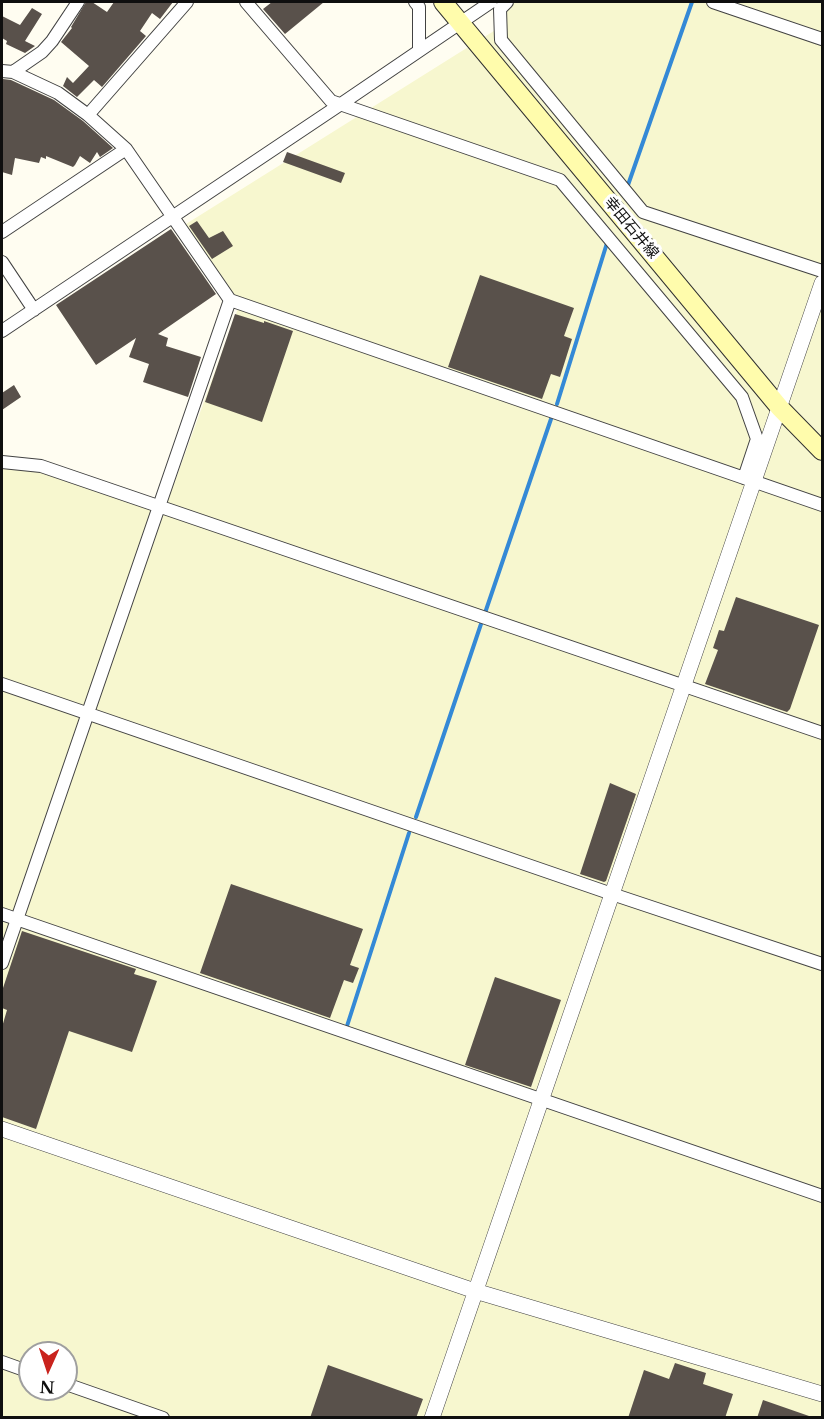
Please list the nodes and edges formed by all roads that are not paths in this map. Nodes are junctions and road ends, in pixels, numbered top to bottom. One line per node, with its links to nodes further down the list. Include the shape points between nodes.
1 (78, 2): 12 (street, via 42,52)
2 (187, 2): 14 (street)
3 (246, 2): 13 (street, via 331,101)
4 (415, 2): 11 (street, via 419,7)
5 (442, 2): 9 (main road, 幸田石井線)
6 (491, 2): 9 (street)
7 (507, 2): 19 (street, via 500,9 501,40 643,212)
8 (713, 2): 10 (street)
9 (461, 23): 11 (street); 24 (main road, 幸田石井線)
10 (822, 39)
11 (419, 51): 13 (street)
12 (7, 72): 14 (street, via 58,93)
13 (341, 105): 16 (street); 27 (street, via 560,180 742,397 757,439)
14 (88, 115): 15 (street)
15 (126, 149): 16 (street); 17 (street)
16 (172, 216): 21 (street); 22 (street)
17 (2, 232)
18 (2, 262): 22 (street)
19 (822, 272)
20 (822, 283): 24 (street)
21 (230, 300): 27 (street); 29 (street)
22 (34, 310): 23 (street)
23 (2, 331)
24 (780, 408): 25 (main road, 幸田石井線); 27 (street)
25 (822, 451)
26 (2, 462): 29 (street, via 41,466)
27 (749, 479): 28 (street); 31 (street)
28 (822, 505)
29 (158, 507): 31 (street); 32 (street)
30 (2, 684): 32 (street)
31 (683, 686): 33 (street); 34 (street)
32 (88, 714): 34 (street); 36 (street)
33 (822, 733)
34 (612, 894): 38 (street); 39 (street)
35 (2, 914): 36 (street)
36 (16, 919): 37 (street); 39 (street)
37 (2, 963)
38 (822, 964)
39 (542, 1101): 41 (street); 42 (street)
40 (2, 1129): 42 (street)
41 (822, 1196)
42 (475, 1291): 46 (street); 48 (street)
43 (2, 1362): 44 (street)
44 (18, 1368)
45 (78, 1388): 47 (street)
46 (822, 1394)
47 (163, 1418)
48 (432, 1418)

